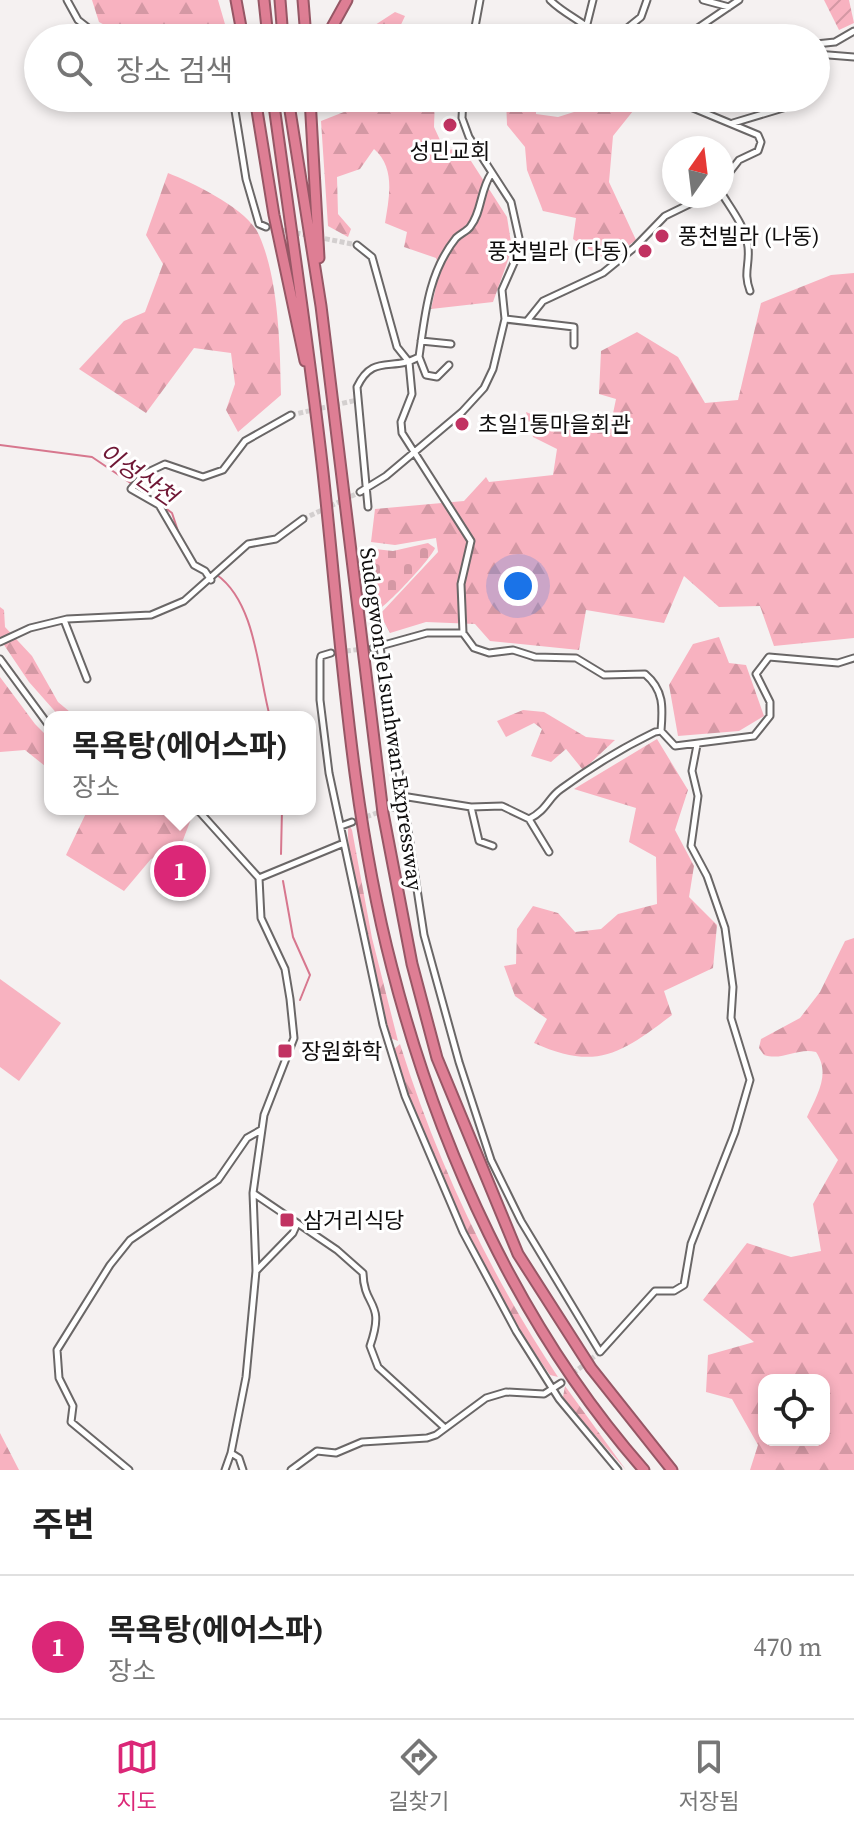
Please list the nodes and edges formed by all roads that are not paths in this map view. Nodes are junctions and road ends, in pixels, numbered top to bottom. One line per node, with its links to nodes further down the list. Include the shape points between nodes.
1 (67, 0): 14 (street)
2 (264, 0): 16 (highway)
3 (280, 0): 17 (highway)
4 (303, 0): 18 (highway)
5 (347, 0): 19 (highway)
6 (480, 0): 20 (street)
7 (550, 0): 21 (street)
8 (593, 0): 21 (street)
9 (647, 0): 22 (street, via 643,14)
10 (703, 0): 13 (street)
11 (739, 0): 13 (street)
12 (236, 2): 15 (highway)
13 (729, 7): 23 (street)
14 (83, 24)
15 (240, 24)
16 (267, 24)
17 (282, 24)
18 (305, 24)
19 (334, 24)
20 (476, 24)
21 (587, 24)
22 (631, 24)
23 (704, 24)
24 (854, 31): 25 (street)
25 (830, 43)
26 (830, 55): 27 (street)
27 (854, 57)
28 (235, 112): 41 (street, via 251,200 259,224)
29 (257, 112): 53 (highway, via 285,271)
30 (275, 112): 53 (highway, Sudogwon Je1sunhwan Expressway)
31 (290, 112): 44 (highway, Sudogwon Je1sunhwan Expressway)
32 (311, 112): 44 (highway)
33 (462, 112): 38 (street)
34 (696, 112): 36 (street)
35 (769, 112): 36 (street)
36 (732, 123): 37 (street, via 758,135 761,142 758,151)
37 (734, 166)
38 (491, 174): 45 (street, via 511,202 521,247 502,290); 47 (street, via 470,227 457,236 436,270)
39 (681, 208): 46 (street, via 665,216 603,273 543,301)
40 (732, 208): 43 (street, via 748,247 744,274)
41 (266, 227)
42 (357, 245): 51 (street, via 372,257 397,347)
43 (750, 291)
44 (321, 306): 96 (highway, Sudogwon Je1sunhwan Expressway, via 383,813 412,964 437,1058 518,1254 591,1368)
45 (505, 319): 46 (street); 55 (street, via 484,388)
46 (527, 321): 49 (street, via 574,327)
47 (421, 341): 48 (street); 50 (street)
48 (451, 344)
49 (574, 345)
50 (419, 357): 51 (street); 52 (street, via 426,375 437,377)
51 (409, 362): 55 (street, via 412,394 400,428); 56 (street, via 376,364 363,373 357,387)
52 (449, 365)
53 (314, 395): 95 (highway, Sudogwon Je1sunhwan Expressway, via 363,820 391,967 420,1066 461,1173 503,1261 575,1380)
54 (291, 415): 60 (street, via 245,441 223,470 203,477 165,464 144,474 131,489 159,505 194,565)
55 (417, 451): 56 (street); 62 (street, via 471,541 461,584)
56 (367, 488): 57 (street); 58 (street)
57 (360, 492)
58 (368, 507)
59 (303, 519): 60 (street, via 276,539 248,544)
60 (211, 580): 61 (street, via 184,601 151,615)
61 (64, 620): 63 (street); 67 (street)
62 (463, 633): 69 (street, via 474,648 489,653 513,650 535,657 576,658 604,675 645,674 658,685); 71 (street, via 427,633 377,647)
63 (0, 642)
64 (331, 653): 77 (street, via 320,660 320,700)
65 (854, 658): 70 (street, via 838,663 769,657 756,674 770,702 768,722 748,739)
66 (0, 659): 68 (street)
67 (87, 679)
68 (44, 719)
69 (661, 731): 70 (street, via 675,746); 75 (street, via 618,749)
70 (697, 745): 71 (street, via 692,771 698,796 691,846 725,928 733,987 731,1018 750,1080 691,1244 684,1285 655,1291 600,1352 541,1257 491,1160 424,935)
71 (403, 800): 72 (street); 73 (street)
72 (393, 807)
73 (471, 807): 75 (street, via 502,806); 79 (street, via 475,835)
74 (202, 815): 81 (street)
75 (529, 819): 80 (street)
76 (352, 822): 77 (street)
77 (341, 826): 78 (street)
78 (344, 843): 81 (street); 87 (street, via 383,1025 408,1105 463,1232)
79 (493, 846)
80 (549, 852)
81 (259, 878): 82 (street, via 261,918 285,969 294,1038)
82 (261, 1130): 83 (street); 90 (street, via 247,1138 218,1180 130,1240 57,1350 59,1378 73,1406 71,1422)
83 (253, 1193): 84 (street); 85 (street)
84 (297, 1224): 85 (street); 88 (street, via 363,1273 363,1288 377,1308 370,1346 378,1367)
85 (256, 1271): 89 (street, via 246,1377)
86 (561, 1383): 87 (street)
87 (553, 1389): 88 (street, via 486,1398); 94 (street)
88 (445, 1428): 93 (street, via 415,1440 362,1442 336,1453 317,1451)
89 (231, 1453): 91 (street); 92 (street)
90 (129, 1470)
91 (225, 1470)
92 (243, 1470)
93 (291, 1470)
94 (618, 1470)
95 (644, 1470)
96 (672, 1470)

